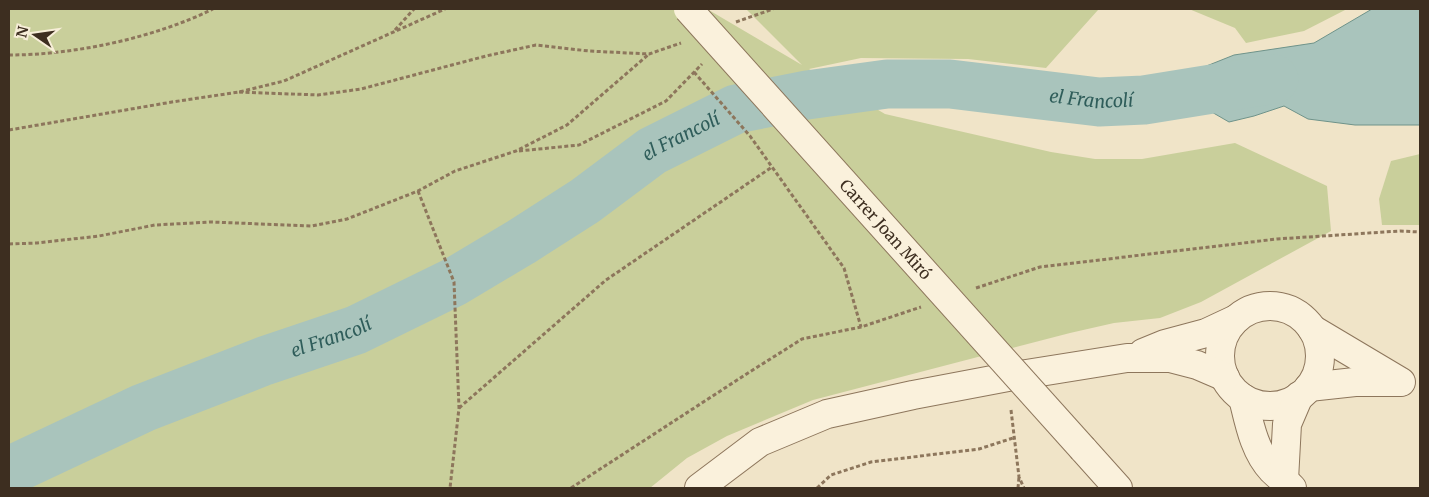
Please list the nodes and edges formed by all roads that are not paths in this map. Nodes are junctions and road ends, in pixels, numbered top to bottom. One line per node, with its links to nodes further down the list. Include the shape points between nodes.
1 (688, 9): 10 (street, Carrer Joan Miró, bridge)
2 (1236, 319): 3 (street, via 1262,306 1277,306 1291,310); 4 (street, via 1206,333); 5 (street, via 1226,331 1221,346)
3 (1312, 329): 6 (street, via 1320,359 1317,374); 6 (street, via 1401,382 1355,382)
4 (1127, 358): 5 (street, via 1170,358 1198,365); 9 (street, via 1008,377 827,414 760,442)
5 (1225, 377): 7 (street)
6 (1304, 392): 7 (street, via 1286,403 1271,406); 8 (street, via 1287,424)
7 (1243, 398): 8 (street, via 1258,449 1271,469)
8 (1288, 484)
9 (699, 488)
10 (1118, 488)

